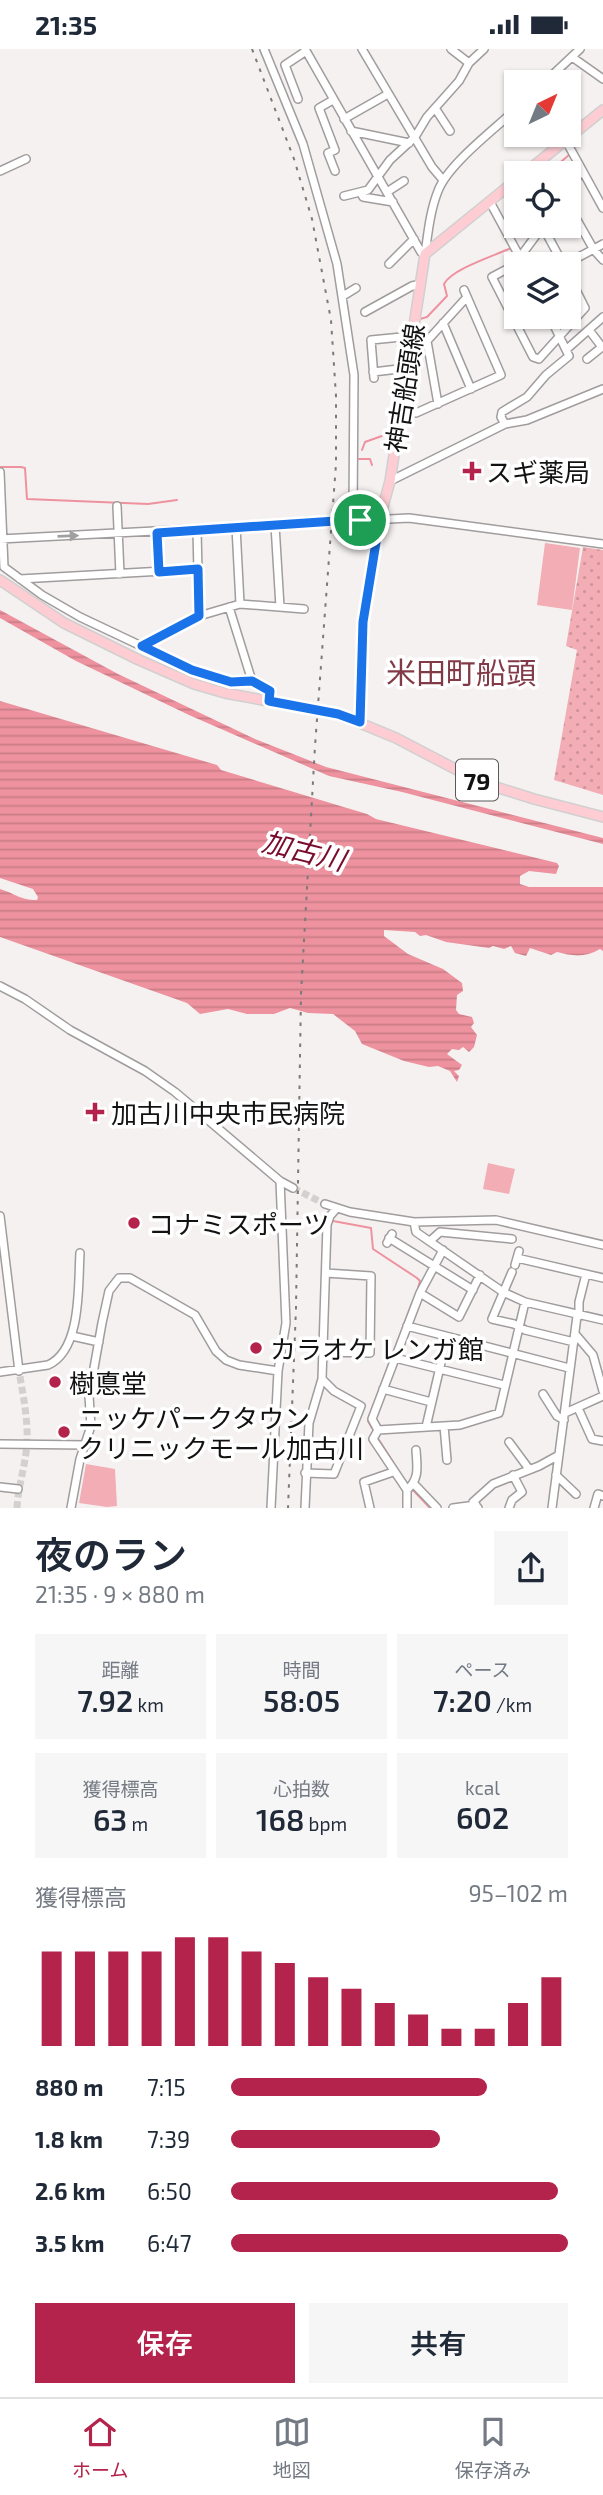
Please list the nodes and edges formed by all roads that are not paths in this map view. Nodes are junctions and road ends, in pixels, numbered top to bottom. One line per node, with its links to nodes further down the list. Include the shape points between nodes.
1 (264, 49): 57 (street, via 307,155)
2 (286, 49): 9 (street)
3 (362, 49): 13 (street)
4 (451, 49): 10 (street)
5 (484, 49): 10 (street)
6 (580, 49): 8 (street)
7 (308, 50): 9 (street); 15 (street)
8 (572, 57): 11 (street); 12 (street)
9 (292, 59): 14 (street, via 285,65)
10 (469, 63): 17 (street)
11 (558, 70)
12 (603, 79)
13 (388, 94): 20 (street); 27 (street)
14 (298, 99)
15 (333, 100): 20 (street); 34 (street, via 319,108 335,150 328,153)
16 (603, 101): 22 (main road)
17 (435, 109): 26 (street); 27 (street)
18 (603, 110): 23 (main road)
19 (603, 118): 24 (main road)
20 (344, 119): 25 (street)
21 (504, 120): 36 (street)
22 (581, 126)
23 (581, 126)
24 (581, 127)
25 (351, 131): 27 (street); 35 (street)
26 (450, 131)
27 (412, 140): 35 (street); 36 (street)
28 (556, 147): 31 (main road)
29 (569, 147): 32 (street)
30 (26, 159): 33 (street)
31 (539, 161)
32 (582, 170): 44 (street)
33 (0, 171)
34 (335, 171)
35 (378, 175): 39 (street); 40 (street)
36 (443, 180): 50 (street)
37 (404, 181): 39 (street)
38 (504, 190): 43 (main road)
39 (387, 192): 42 (street)
40 (361, 193): 41 (street); 42 (street)
41 (344, 196)
42 (393, 202): 46 (street)
43 (490, 202): 49 (street); 50 (main road)
44 (603, 208)
45 (581, 227): 48 (street)
46 (414, 239): 50 (street); 53 (street)
47 (603, 244): 48 (street)
48 (594, 250): 51 (street); 52 (street)
49 (517, 252)
50 (425, 254): 55 (main road, 神吉船頭線)
51 (581, 256)
52 (603, 260)
53 (389, 264)
54 (504, 271): 58 (street, via 492,277)
55 (421, 284): 59 (street); 67 (main road, 神吉船頭線)
56 (356, 288): 57 (street)
57 (343, 296): 81 (street, via 354,375 352,512)
58 (504, 301)
59 (365, 311)
60 (603, 317): 65 (street)
61 (443, 323): 68 (street); 72 (street); 72 (street, via 465,293 501,375)
62 (518, 329): 66 (street, via 533,358 539,359)
63 (556, 329): 66 (street)
64 (565, 329): 66 (street)
65 (589, 330): 69 (street); 70 (street, via 602,347)
66 (559, 335): 69 (street)
67 (412, 338): 68 (street); 71 (main road, 神吉船頭線); 71 (street, via 371,340 373,375)
68 (427, 341): 74 (street)
69 (567, 349): 76 (street, via 569,356 527,397 502,412)
70 (592, 358)
71 (407, 368): 75 (main road, 神吉船頭線)
72 (471, 389): 74 (street)
73 (603, 389): 76 (street, via 527,420)
74 (438, 404): 75 (street, via 416,413)
75 (401, 407): 78 (main road, 神吉船頭線)
76 (505, 424): 78 (street)
77 (0, 472): 87 (street)
78 (390, 481): 80 (main road, 神吉船頭線)
79 (117, 506): 86 (street)
80 (380, 518): 81 (street); 88 (street); 103 (main road, 神吉船頭線, via 363,622)
81 (360, 520): 82 (street)
82 (275, 525): 83 (street); 97 (street)
83 (236, 527): 84 (street); 95 (street)
84 (197, 530): 85 (street); 90 (street)
85 (157, 533): 86 (street); 91 (street)
86 (118, 534): 87 (street, one-way to 86); 92 (street)
87 (2, 539): 89 (street)
88 (603, 544)
89 (2, 567): 93 (street)
90 (198, 569): 91 (street); 99 (street)
91 (159, 572): 92 (street)
92 (120, 574): 93 (street)
93 (20, 579): 100 (street, via 80,617)
94 (0, 580): 102 (main road, 79, via 64,622 139,660 194,684)
95 (240, 604): 96 (street); 97 (street)
96 (229, 607): 99 (street); 101 (street)
97 (280, 607): 98 (street)
98 (304, 609)
99 (199, 616): 100 (street)
100 (142, 646): 101 (street, via 192,670 227,681)
101 (252, 681): 102 (street, via 270,691)
102 (269, 701): 103 (main road, 79)
103 (360, 722): 104 (main road, 79, via 480,782)
104 (603, 817)
105 (0, 986): 106 (street, via 145,1071)
106 (280, 1181): 107 (street); 143 (street, via 286,1323)
107 (293, 1188)
108 (325, 1204): 109 (street)
109 (336, 1209): 111 (street); 120 (street, via 327,1225)
110 (0, 1216): 114 (street)
111 (414, 1222): 115 (street, via 416,1232); 116 (street, via 496,1220)
112 (389, 1238): 119 (street)
113 (512, 1239): 115 (street, via 440,1232)
114 (1, 1240): 142 (street)
115 (430, 1241): 117 (street)
116 (603, 1245)
117 (443, 1250): 119 (street); 122 (street)
118 (80, 1253): 132 (street)
119 (433, 1266): 124 (street); 126 (street)
120 (326, 1273): 136 (street); 136 (street, via 371,1276 370,1353)
121 (586, 1274): 123 (street); 125 (street, via 516,1262); 128 (street)
122 (480, 1275): 124 (street); 125 (street)
123 (603, 1278)
124 (473, 1290): 126 (street, via 459,1317)
125 (503, 1292): 127 (street); 131 (street, via 492,1319)
126 (420, 1293): 130 (street)
127 (525, 1302): 128 (street); 131 (street)
128 (578, 1316): 129 (street); 134 (street)
129 (603, 1320)
130 (407, 1326): 133 (street); 138 (street)
131 (519, 1327): 134 (street); 137 (street)
132 (72, 1336): 135 (street); 142 (street, via 55,1362)
133 (447, 1337): 137 (street); 139 (street)
134 (575, 1338): 140 (street); 148 (street, via 593,1355)
135 (99, 1342): 143 (street, via 112,1284 130,1278 195,1315 226,1360); 160 (street)
136 (323, 1352): 144 (street)
137 (513, 1353): 140 (street); 145 (street)
138 (395, 1358): 139 (street); 146 (street)
139 (439, 1369): 145 (street); 151 (street)
140 (569, 1369): 153 (street)
141 (0, 1371): 142 (street)
142 (19, 1371)
143 (278, 1371): 177 (street)
144 (322, 1379): 147 (street); 150 (street)
145 (504, 1385): 154 (street, via 499,1413)
146 (383, 1389): 151 (street); 156 (street, via 372,1419)
147 (334, 1391): 150 (street); 166 (street, via 361,1406 334,1474)
148 (603, 1393): 152 (street)
149 (543, 1394): 153 (street, via 557,1416)
150 (317, 1397): 166 (street, via 309,1423)
151 (431, 1402): 155 (street)
152 (578, 1408): 153 (street); 157 (street, via 592,1439)
153 (564, 1417): 162 (street)
154 (444, 1426): 155 (street); 163 (street)
155 (426, 1427): 156 (street)
156 (378, 1430): 165 (street, via 373,1439)
157 (603, 1441)
158 (509, 1442): 164 (street)
159 (0, 1444): 160 (street)
160 (86, 1445): 176 (street, via 79,1459)
161 (416, 1450): 169 (street)
162 (559, 1455): 164 (street); 168 (street)
163 (447, 1460)
164 (529, 1469): 167 (street)
165 (393, 1472): 172 (street); 179 (street, via 364,1482)
166 (305, 1473): 178 (street)
167 (513, 1475): 175 (street, via 493,1484 473,1502); 183 (street, via 522,1492)
168 (556, 1475): 173 (street); 184 (street)
169 (414, 1484): 172 (street); 181 (street)
170 (0, 1487): 171 (street)
171 (18, 1489)
172 (407, 1490): 180 (street)
173 (576, 1494)
174 (603, 1496): 185 (street, via 598,1494)
175 (477, 1506): 182 (street)
176 (71, 1508)
177 (271, 1508)
178 (305, 1508)
179 (370, 1508)
180 (407, 1508)
181 (436, 1508)
182 (453, 1508)
183 (509, 1508)
184 (552, 1508)
185 (594, 1508)

